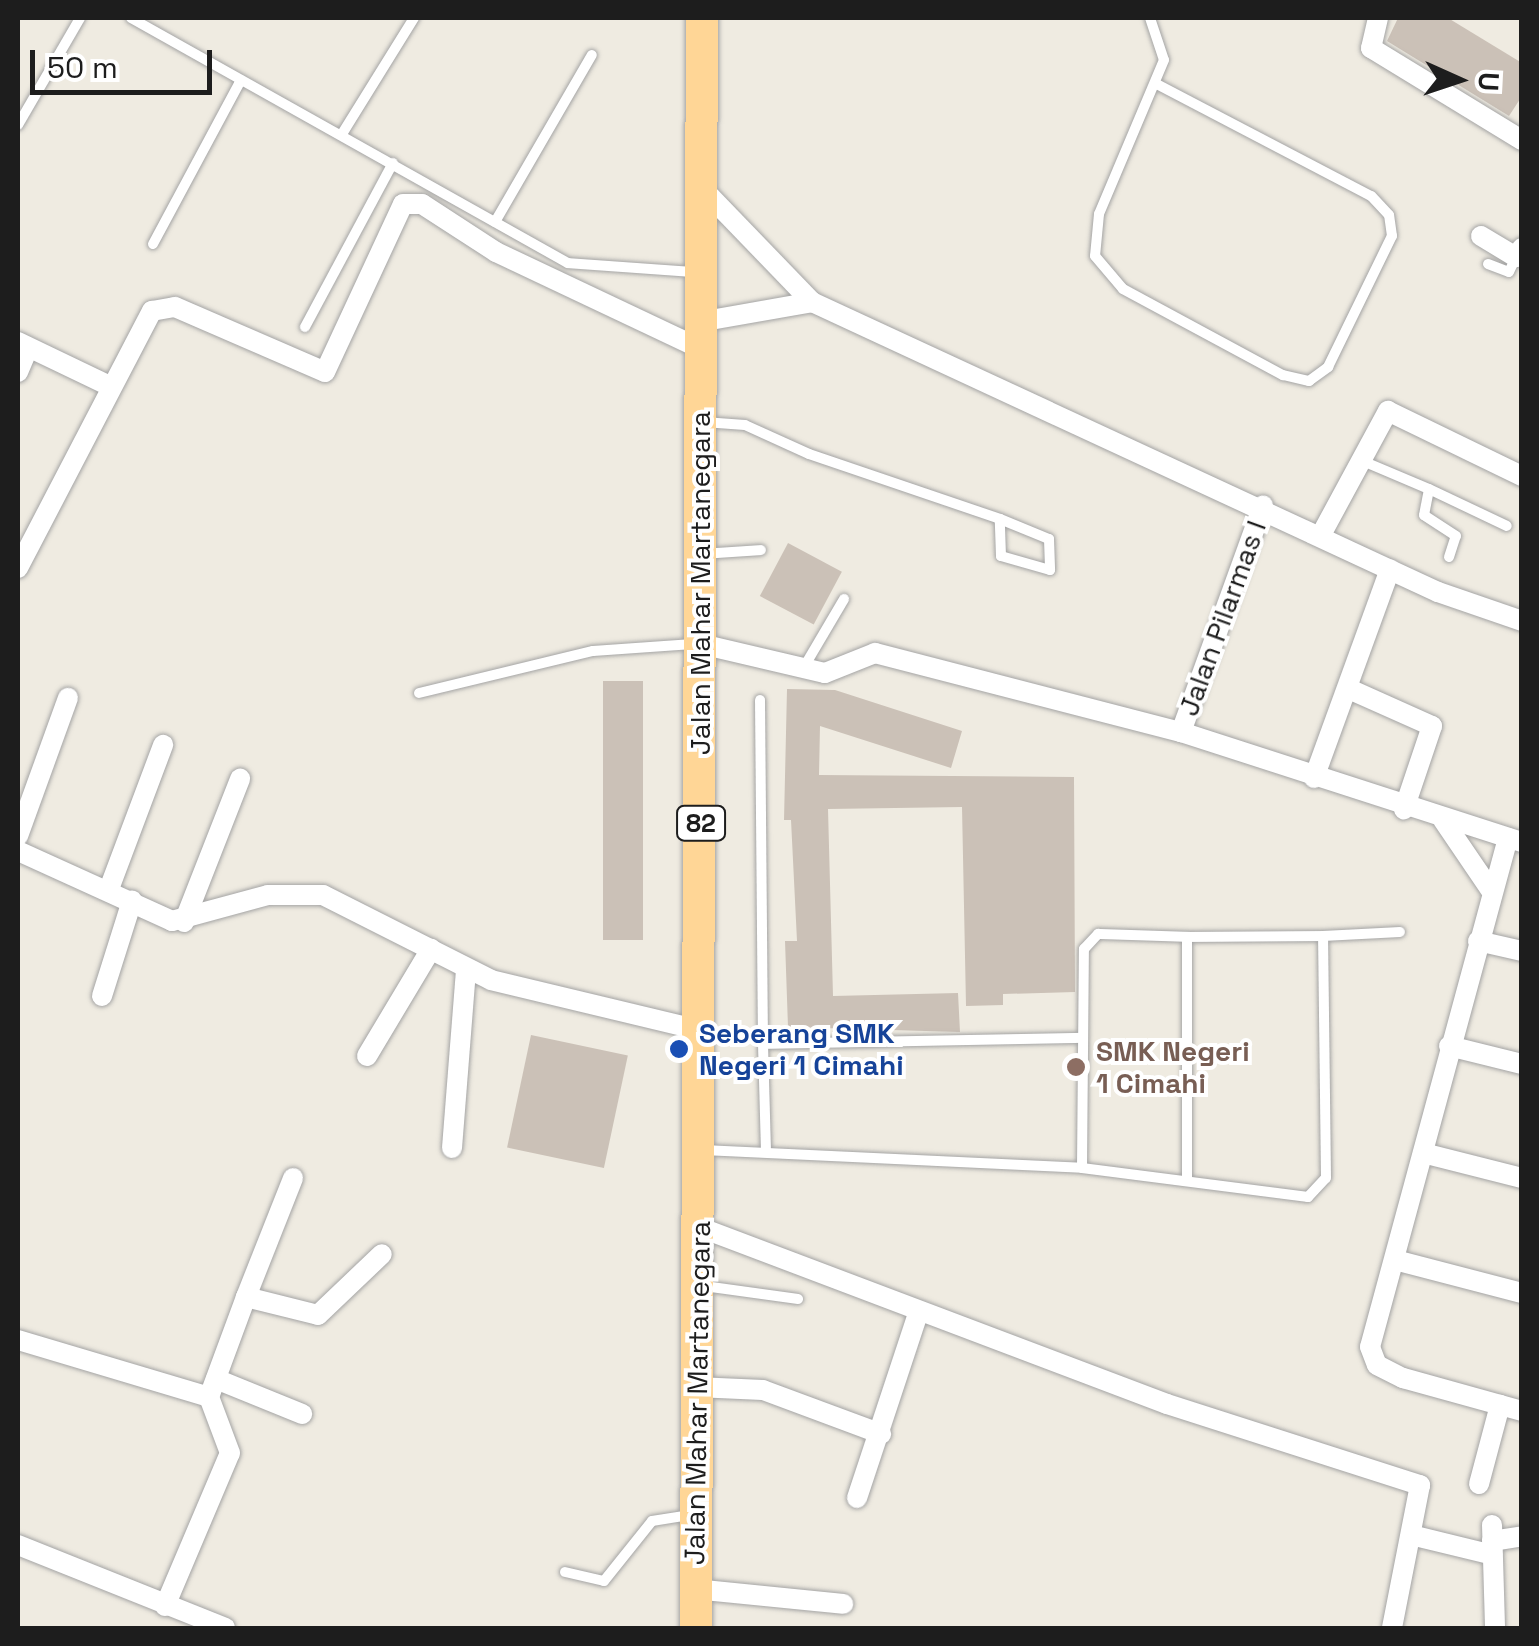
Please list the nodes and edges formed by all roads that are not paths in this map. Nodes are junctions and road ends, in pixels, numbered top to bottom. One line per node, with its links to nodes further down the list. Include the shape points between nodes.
1 (80, 18): 10 (lane)
2 (131, 18): 8 (lane)
3 (414, 18): 11 (lane)
4 (702, 18): 14 (main road, Jalan Mahar Martanegara / 82)
5 (1150, 18): 9 (lane, via 1164,60)
6 (1378, 18): 12 (street, via 1372,48)
7 (592, 55): 15 (lane)
8 (242, 80): 11 (lane); 17 (lane)
9 (1157, 84): 9 (lane, via 1099,214 1095,256 1124,289 1283,375 1308,381 1328,368 1384,252 1390,215 1371,196)
10 (18, 125)
11 (342, 134): 13 (lane)
12 (1522, 140)
13 (394, 164): 15 (lane); 22 (lane)
14 (698, 184): 20 (main road, Jalan Mahar Martanegara / 82); 21 (street)
15 (495, 222): 20 (lane, via 582,267)
16 (1481, 236): 18 (street)
17 (153, 244)
18 (1519, 252): 19 (lane, via 1509,272)
19 (1488, 264)
20 (698, 272): 23 (main road, Jalan Mahar Martanegara / 82)
21 (812, 302): 23 (street); 31 (street)
22 (306, 327)
23 (699, 335): 26 (street, via 574,292 409,202 325,372 160,305); 27 (main road, Jalan Mahar Martanegara / 82)
24 (23, 345): 25 (street); 26 (street)
25 (18, 372)
26 (112, 387): 38 (street)
27 (699, 422): 32 (lane, via 745,425); 36 (main road, Jalan Mahar Martanegara / 82)
28 (1365, 462): 29 (street, via 1388,411); 30 (lane); 34 (street)
29 (1522, 476)
30 (1429, 490): 33 (lane); 37 (lane, via 1424,516 1456,536)
31 (1263, 504): 34 (street); 48 (street, Jalan Pilarmas I)
32 (1000, 519): 32 (lane, via 1052,542 1050,570 1001,556)
33 (1507, 526)
34 (1322, 533): 39 (street)
35 (761, 550): 36 (lane)
36 (700, 554): 42 (main road, Jalan Mahar Martanegara / 82)
37 (1449, 557)
38 (18, 568)
39 (1390, 569): 41 (street); 44 (street)
40 (844, 599): 43 (lane)
41 (1522, 621)
42 (701, 644): 43 (street); 45 (lane, via 593,651); 69 (main road, Jalan Mahar Martanegara / 82)
43 (803, 668): 48 (street, via 825,673 876,654)
44 (1349, 689): 50 (street); 52 (street, via 1432,726)
45 (419, 693)
46 (68, 698): 54 (street)
47 (760, 700): 71 (lane)
48 (1181, 732): 50 (street)
49 (163, 745): 57 (street)
50 (1314, 778): 52 (street)
51 (240, 779): 60 (street)
52 (1404, 809): 53 (street)
53 (1443, 820): 55 (street); 58 (street)
54 (18, 836)
55 (1515, 840): 58 (street)
56 (18, 851): 57 (street)
57 (109, 889): 59 (street)
58 (1492, 892): 64 (street)
59 (132, 901): 60 (street); 68 (street)
60 (184, 922): 65 (street, via 268,894 306,892 350,904)
61 (1400, 932): 62 (lane)
62 (1323, 936): 63 (lane); 81 (lane, via 1326,1178 1308,1197)
63 (1188, 937): 70 (lane, via 1089,939); 81 (lane)
64 (1478, 940): 66 (street); 72 (street)
65 (431, 949): 67 (street); 73 (street)
66 (1522, 951)
67 (466, 970): 69 (street); 75 (street)
68 (102, 996)
69 (700, 1030): 76 (main road, Jalan Mahar Martanegara / 82)
70 (1082, 1038): 71 (lane); 79 (lane)
71 (764, 1044): 77 (lane)
72 (1449, 1046): 74 (street); 78 (street)
73 (367, 1056)
74 (1522, 1064)
75 (452, 1148)
76 (700, 1150): 77 (lane); 83 (main road, Jalan Mahar Martanegara / 82)
77 (766, 1150): 79 (lane)
78 (1423, 1153): 82 (street); 85 (street)
79 (1082, 1168): 81 (lane)
80 (293, 1178): 88 (street)
81 (1188, 1178)
82 (1522, 1178)
83 (699, 1227): 86 (main road, Jalan Mahar Martanegara / 82); 90 (street)
84 (382, 1254): 88 (street, via 318,1314)
85 (1394, 1260): 87 (street); 94 (street, via 1371,1357 1404,1378)
86 (698, 1286): 89 (lane); 93 (main road, Jalan Mahar Martanegara / 82)
87 (1522, 1293)
88 (246, 1297): 92 (street)
89 (798, 1299)
90 (918, 1314): 97 (street); 101 (street, via 1420,1485)
91 (18, 1340): 92 (street)
92 (212, 1388): 96 (street); 108 (street, via 230,1453)
93 (696, 1388): 97 (street, via 763,1390); 100 (main road, Jalan Mahar Martanegara / 82)
94 (1500, 1405): 95 (street); 98 (street)
95 (1522, 1411)
96 (302, 1414)
97 (881, 1434): 99 (street)
98 (1479, 1484)
99 (857, 1498)
100 (694, 1515): 105 (lane, via 652,1521 604,1582); 106 (main road, Jalan Mahar Martanegara / 82)
101 (1410, 1536): 103 (street); 111 (street)
102 (1522, 1536): 103 (street)
103 (1493, 1540): 112 (street)
104 (18, 1546): 108 (street)
105 (565, 1572)
106 (694, 1589): 107 (street); 110 (main road, Jalan Mahar Martanegara / 82)
107 (842, 1604)
108 (165, 1606): 109 (street)
109 (225, 1628)
110 (696, 1628)
111 (1392, 1628)
112 (1496, 1628)

